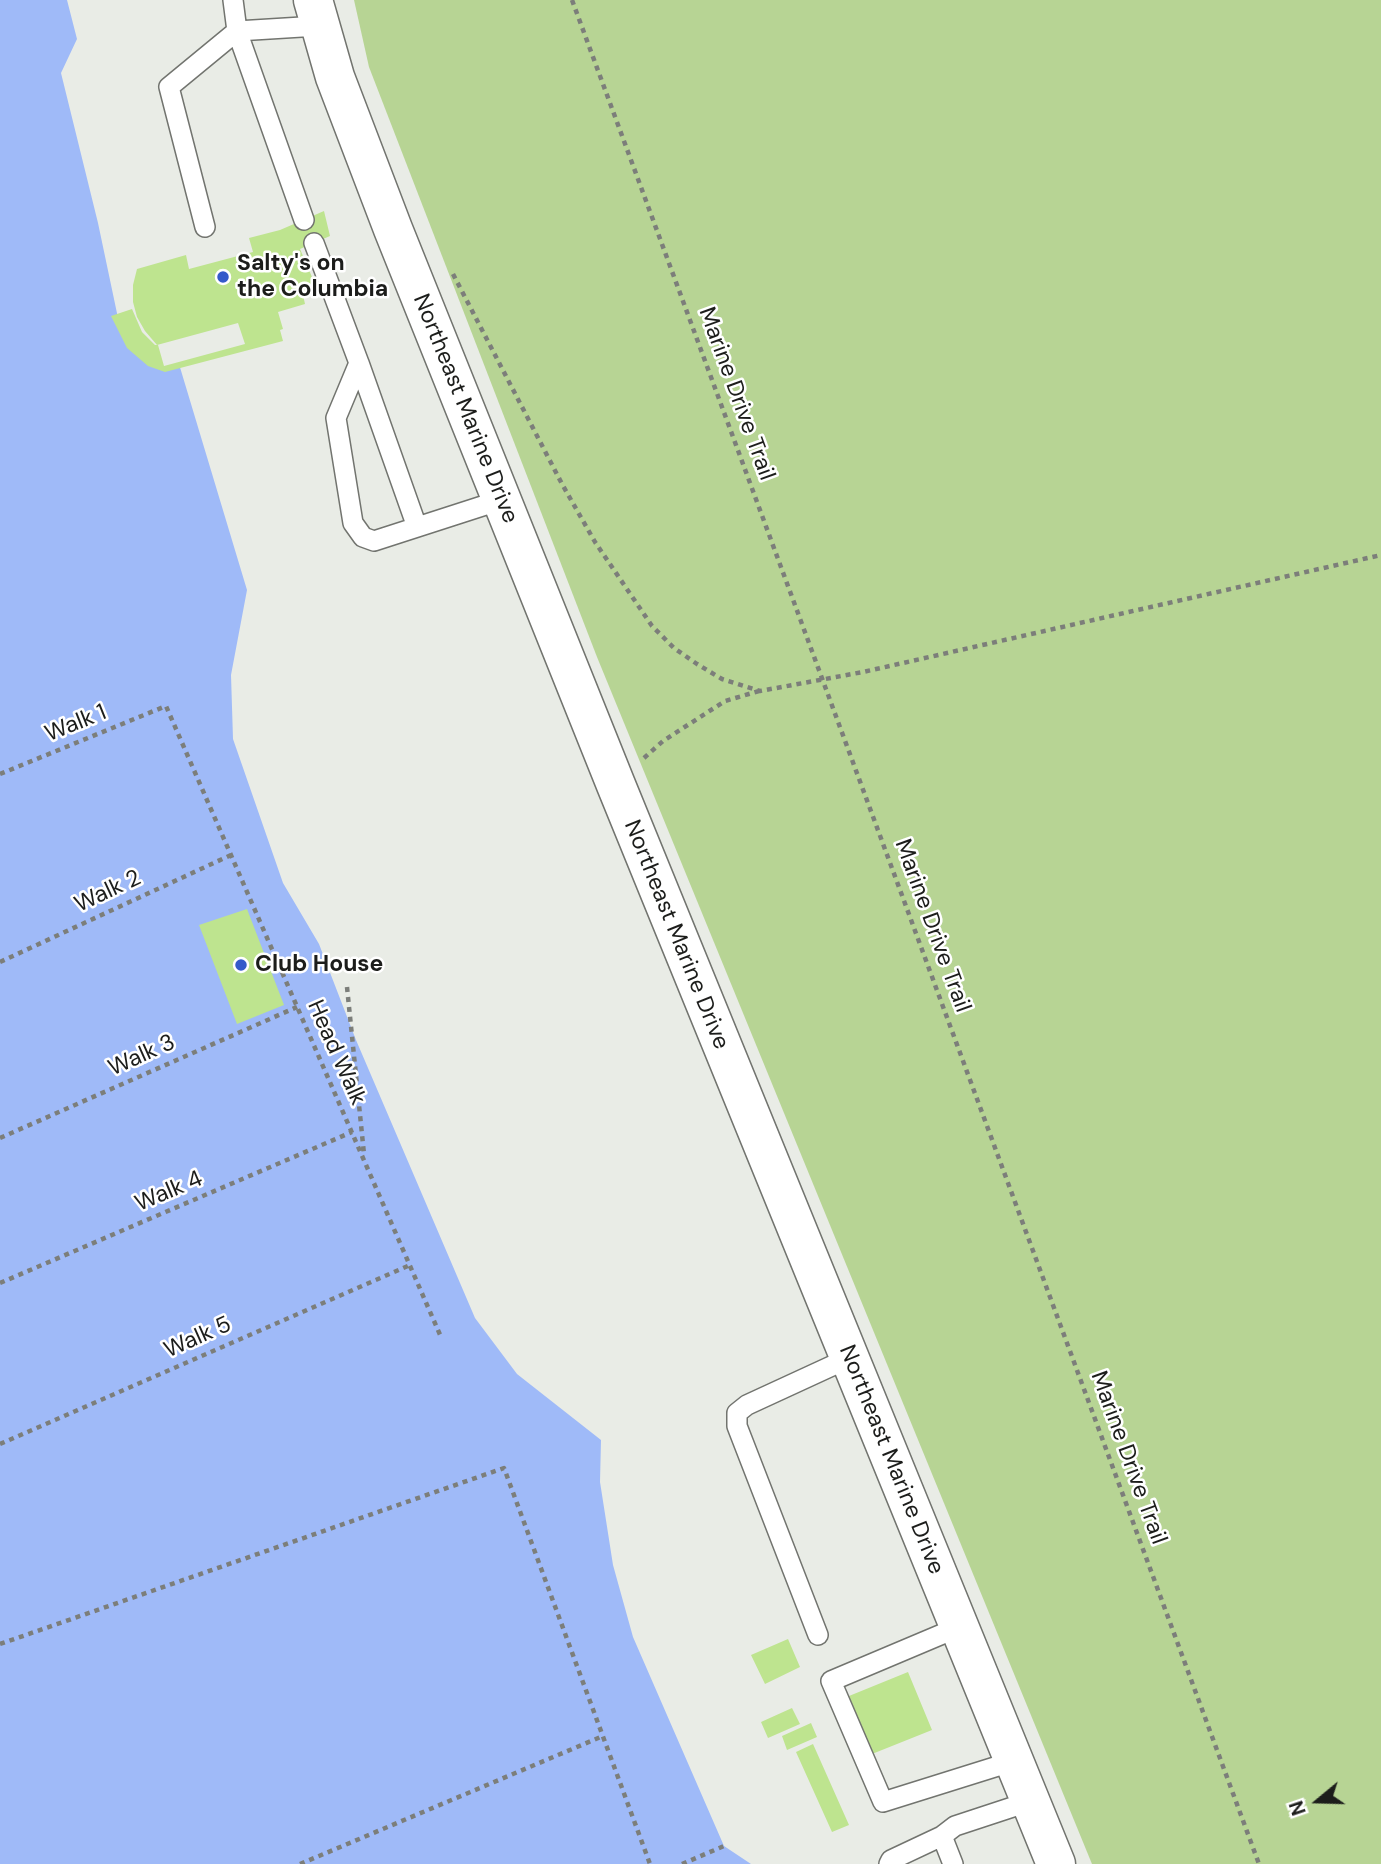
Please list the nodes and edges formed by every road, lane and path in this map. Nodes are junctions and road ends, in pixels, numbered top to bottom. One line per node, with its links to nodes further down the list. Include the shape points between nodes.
1 (233, 0): 4 (lane)
2 (572, 0): 13 (path, Marine Drive Trail)
3 (316, 13): 4 (lane); 10 (main road, Northeast Marine Drive, via 388,217)
4 (237, 31): 5 (lane); 6 (lane, via 169,87)
5 (304, 220)
6 (205, 227)
7 (314, 243): 9 (lane)
8 (450, 269): 14 (path, via 562,484 652,626 696,664 722,679)
9 (359, 363): 11 (lane); 11 (lane, via 336,418 353,523 363,537 374,541)
10 (501, 500): 11 (lane); 17 (main road, Northeast Marine Drive)
11 (417, 527)
12 (1381, 555): 13 (path)
13 (822, 681): 14 (path); 44 (path, Marine Drive Trail)
14 (760, 691): 17 (path, via 726,701 696,719 663,741)
15 (166, 706): 16 (path, Walk 1); 18 (path, Head Walk)
16 (0, 774)
17 (616, 785): 28 (main road, Northeast Marine Drive)
18 (230, 855): 19 (path, Walk 2); 21 (path, Head Walk)
19 (0, 962)
20 (347, 987): 24 (path)
21 (297, 1007): 22 (path, Head Walk); 23 (path, Walk 3)
22 (352, 1132): 24 (path, Head Walk); 26 (path, Walk 4)
23 (0, 1138)
24 (364, 1157): 25 (path, Head Walk)
25 (410, 1265): 27 (path, Head Walk); 29 (path, Walk 5)
26 (0, 1283)
27 (441, 1336)
28 (849, 1358): 30 (main road, Northeast Marine Drive); 31 (lane, via 737,1413 737,1426)
29 (0, 1444)
30 (959, 1627): 34 (main road, Northeast Marine Drive); 34 (lane, via 831,1681 883,1802)
31 (818, 1634)
32 (0, 1644): 33 (path, via 504,1468)
33 (603, 1735): 38 (path); 39 (path)
34 (1014, 1761): 35 (main road, Northeast Marine Drive)
35 (1031, 1801): 36 (lane, via 955,1826); 43 (main road, Northeast Marine Drive)
36 (942, 1836): 41 (lane); 42 (lane)
37 (724, 1846): 40 (path)
38 (300, 1864)
39 (650, 1864)
40 (682, 1864)
41 (889, 1864)
42 (953, 1864)
43 (1056, 1864)
44 (1259, 1864)

